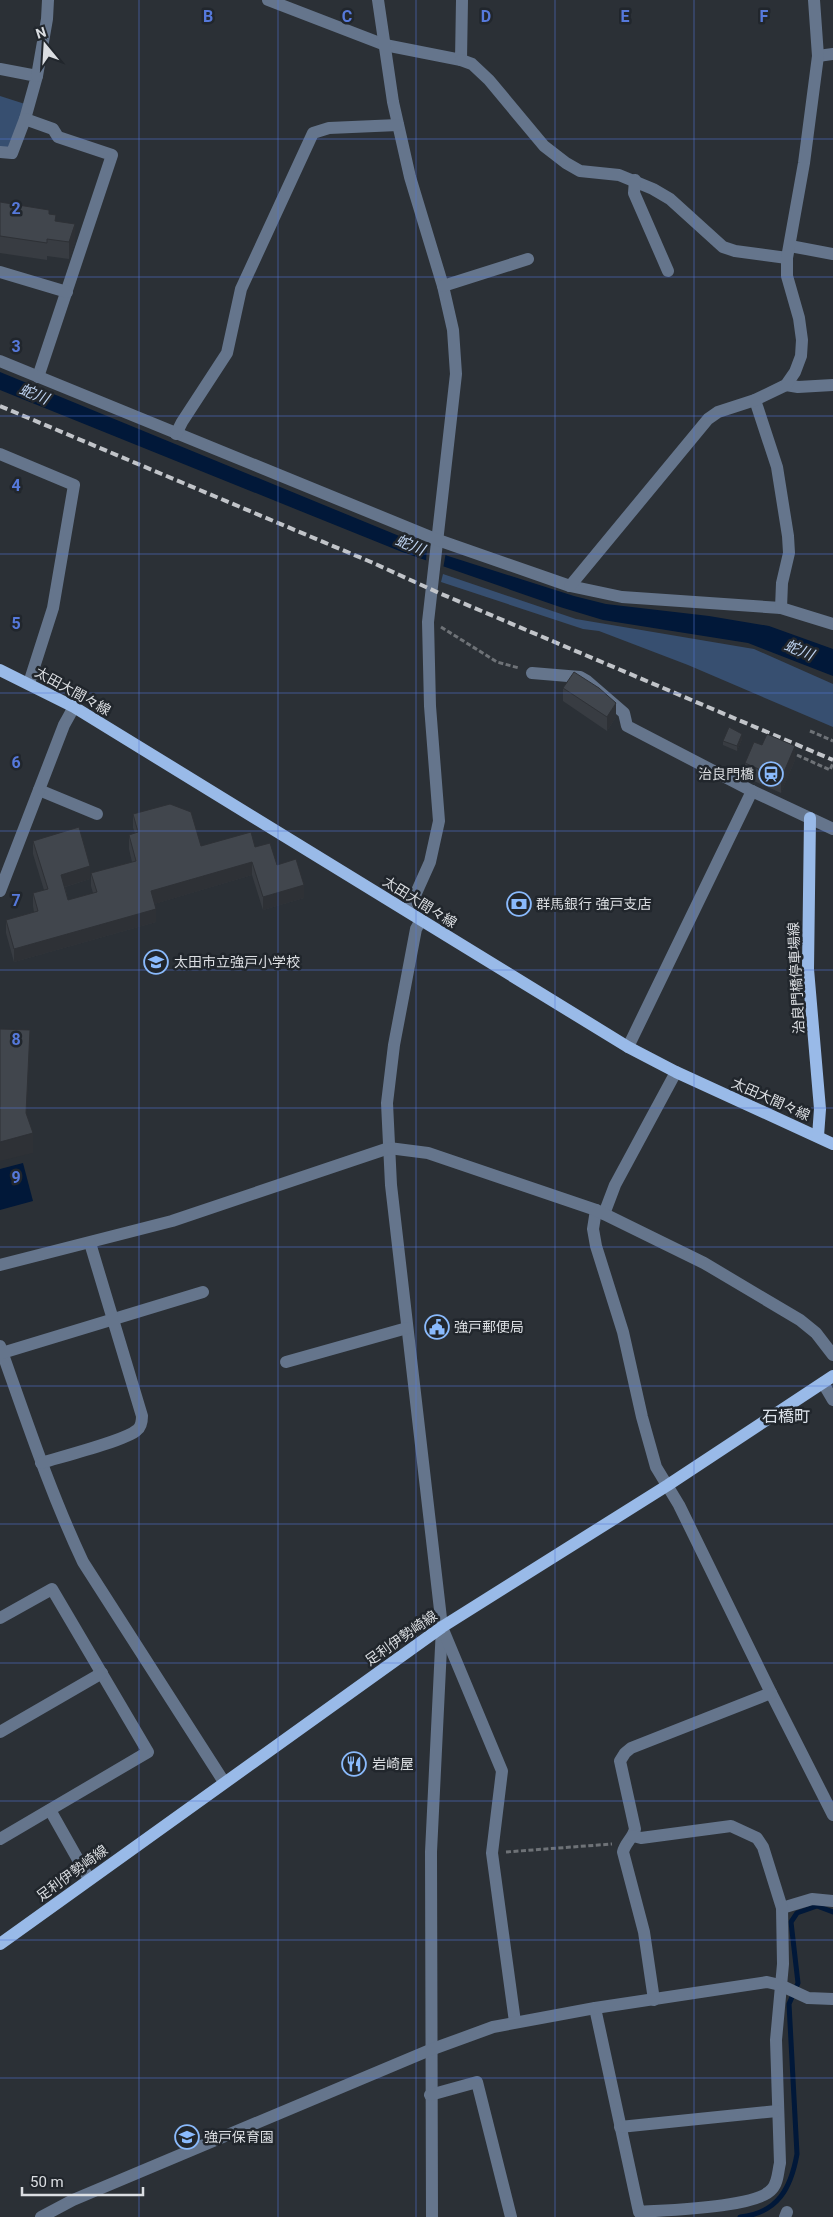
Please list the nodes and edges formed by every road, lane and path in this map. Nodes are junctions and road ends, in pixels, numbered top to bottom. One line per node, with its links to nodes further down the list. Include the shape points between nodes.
1 (48, 0): 11 (street)
2 (268, 0): 6 (street)
3 (378, 0): 6 (street)
4 (462, 0): 9 (street)
5 (814, 0): 8 (street)
6 (385, 45): 9 (street); 13 (street)
7 (833, 54): 8 (street)
8 (818, 56): 16 (street)
9 (461, 60): 15 (street, via 472,64 544,146 566,163 580,171)
10 (0, 69): 11 (street)
11 (37, 76): 12 (street)
12 (24, 119): 14 (street, via 12,153); 22 (street, via 53,129 58,137 112,155)
13 (398, 126): 21 (street); 28 (street, via 329,128 313,134 241,289 228,353)
14 (0, 152)
15 (635, 180): 16 (street, via 670,199 723,247 735,251); 19 (street, via 634,193)
16 (789, 252): 17 (street); 25 (street, via 786,276 802,340 801,356)
17 (833, 254)
18 (528, 260): 21 (street)
19 (668, 271)
20 (0, 272): 22 (street)
21 (443, 286): 30 (street, via 453,330 456,374)
22 (67, 292): 24 (street)
23 (0, 361): 24 (street)
24 (38, 377): 28 (street)
25 (786, 385): 26 (street); 27 (street)
26 (833, 385)
27 (756, 400): 31 (street, via 733,406 708,419); 32 (street, via 777,467 788,536 789,554 782,583)
28 (176, 434): 30 (street)
29 (0, 454): 37 (street, via 74,485 53,608)
30 (438, 543): 31 (street); 49 (street, via 428,622 430,706 439,821 430,862)
31 (570, 586): 32 (street, via 622,597)
32 (781, 608): 33 (street)
33 (833, 624)
34 (438, 625): 36 (path, via 497,662)
35 (0, 670): 37 (main road, 太田大間々線)
36 (532, 673): 44 (street, via 580,677 624,713 626,726)
37 (29, 683): 38 (main road, 太田大間々線)
38 (74, 707): 43 (street); 49 (main road, 太田大間々線)
39 (810, 731): 40 (path)
40 (833, 741)
41 (796, 755): 42 (path, via 830,770)
42 (833, 763)
43 (39, 790): 45 (street); 48 (street)
44 (752, 791): 46 (street); 51 (street)
45 (97, 814)
46 (810, 818): 47 (street); 53 (main road, 治良門橋停車場線, via 808,969 820,1109)
47 (833, 829)
48 (0, 891)
49 (408, 911): 50 (main road, 太田大間々線)
50 (421, 920): 51 (main road, 太田大間々線); 55 (street, via 416,929 394,1046 387,1103)
51 (628, 1047): 52 (main road, 太田大間々線)
52 (676, 1072): 53 (main road, 太田大間々線); 56 (street)
53 (818, 1136): 54 (main road, 太田大間々線)
54 (833, 1144)
55 (388, 1148): 56 (street, via 428,1153); 57 (street, via 181,1218); 61 (street)
56 (600, 1212): 63 (street, via 704,1262 800,1320 816,1333); 68 (street, via 593,1229 596,1246 623,1332 651,1453)
57 (90, 1243): 58 (street); 60 (street)
58 (0, 1265)
59 (203, 1292): 60 (street)
60 (113, 1319): 62 (street); 67 (street, via 142,1423 123,1437)
61 (407, 1328): 64 (street); 70 (street)
62 (1, 1349): 67 (street)
63 (833, 1355)
64 (286, 1362)
65 (828, 1379): 66 (street); 68 (main road, 足利伊勢崎線)
66 (833, 1400)
67 (41, 1463): 74 (street, via 83,1562)
68 (668, 1484): 70 (main road, 足利伊勢崎線); 72 (street)
69 (0, 1618): 71 (street, via 52,1589)
70 (442, 1628): 74 (main road, 足利伊勢崎線); 81 (street, via 502,1771); 91 (street, via 431,1852)
71 (102, 1673): 73 (street); 76 (street, via 148,1752)
72 (771, 1693): 75 (street); 78 (street, via 625,1753 620,1761 635,1829)
73 (0, 1732)
74 (224, 1782): 82 (main road, 足利伊勢崎線)
75 (827, 1790): 77 (street)
76 (50, 1810): 79 (street); 82 (street)
77 (833, 1815)
78 (633, 1836): 80 (street); 84 (street, via 641,1838 731,1826 757,1838)
79 (0, 1839)
80 (624, 1847): 81 (path, via 614,1844); 88 (street, via 644,1932)
81 (492, 1853): 90 (street)
82 (89, 1879): 85 (main road, 足利伊勢崎線)
83 (833, 1901): 84 (street, via 812,1899)
84 (782, 1908): 86 (street)
85 (0, 1944)
86 (780, 1985): 87 (street, via 808,1998); 88 (street, via 767,1982); 93 (street, via 776,2040)
87 (833, 1999)
88 (654, 2000): 89 (street)
89 (596, 2008): 90 (street); 94 (street)
90 (515, 2022): 91 (street)
91 (430, 2050): 92 (street); 95 (street, via 73,2200)
92 (430, 2095): 96 (street); 97 (street, via 477,2082)
93 (777, 2111): 94 (street); 94 (street, via 780,2163 777,2180 772,2190 747,2202 639,2212)
94 (620, 2127)
95 (41, 2217)
96 (432, 2217)
97 (511, 2217)

